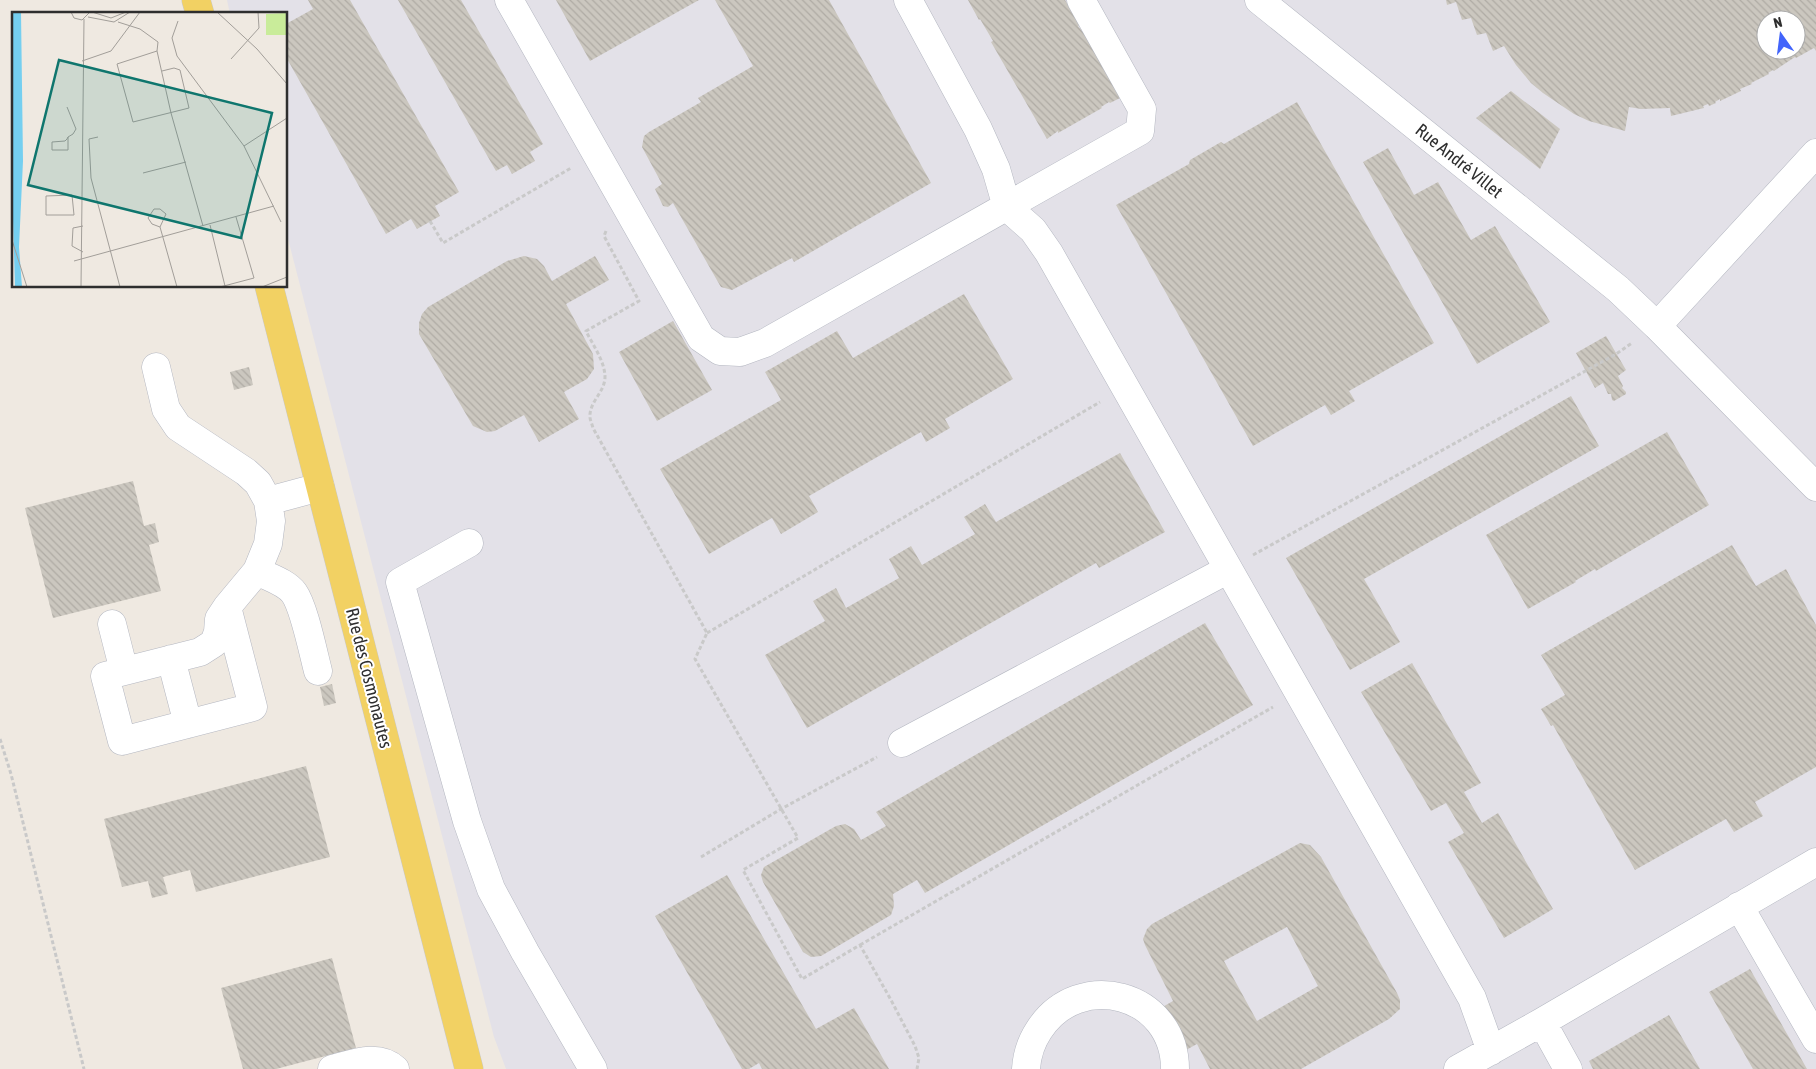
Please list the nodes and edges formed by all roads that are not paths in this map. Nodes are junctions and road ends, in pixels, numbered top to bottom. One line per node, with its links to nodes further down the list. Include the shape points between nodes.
1 (509, 0): 6 (lane, via 701,338 720,351 740,352 765,343)
2 (908, 0): 6 (lane, via 978,130 996,169)
3 (1081, 0): 6 (lane, via 1142,109 1140,131)
4 (1259, 0): 8 (lane, Rue André Villet, via 1618,289)
5 (1816, 153): 8 (lane)
6 (1007, 207): 14 (lane, via 1033,230 1049,254)
7 (270, 288): 10 (main road, Rue des Cosmonautes)
8 (1657, 326): 11 (lane, Rue André Villet)
9 (156, 367): 12 (lane, via 166,409 178,427 246,472 258,483)
10 (320, 487): 12 (lane); 30 (main road, Rue des Cosmonautes)
11 (1816, 487)
12 (268, 501): 15 (lane, via 271,521 268,544)
13 (469, 544): 31 (lane, via 400,582 467,821 491,889)
14 (1228, 570): 22 (lane); 27 (lane, via 1472,998)
15 (257, 571): 16 (lane); 20 (lane, via 293,592)
16 (227, 606): 18 (lane, via 219,619 214,643 200,652); 21 (lane, via 253,707)
17 (112, 624): 19 (lane)
18 (171, 659): 19 (lane); 21 (lane)
19 (124, 671): 21 (lane, via 105,676 122,741)
20 (318, 671)
21 (188, 724)
22 (902, 742)
23 (1816, 862): 24 (lane)
24 (1739, 906): 25 (lane); 26 (lane)
25 (1542, 1022): 27 (lane); 35 (lane)
26 (1816, 1039)
27 (1491, 1051): 34 (lane)
28 (332, 1069): 29 (lane, via 363,1060 390,1064)
29 (395, 1069)
30 (469, 1069)
31 (593, 1069)
32 (1026, 1069): 33 (lane, via 1030,1044 1043,1023 1062,1006 1083,997 1109,994 1138,1003 1152,1013 1166,1030 1175,1056)
33 (1175, 1069)
34 (1458, 1069)
35 (1568, 1069)

